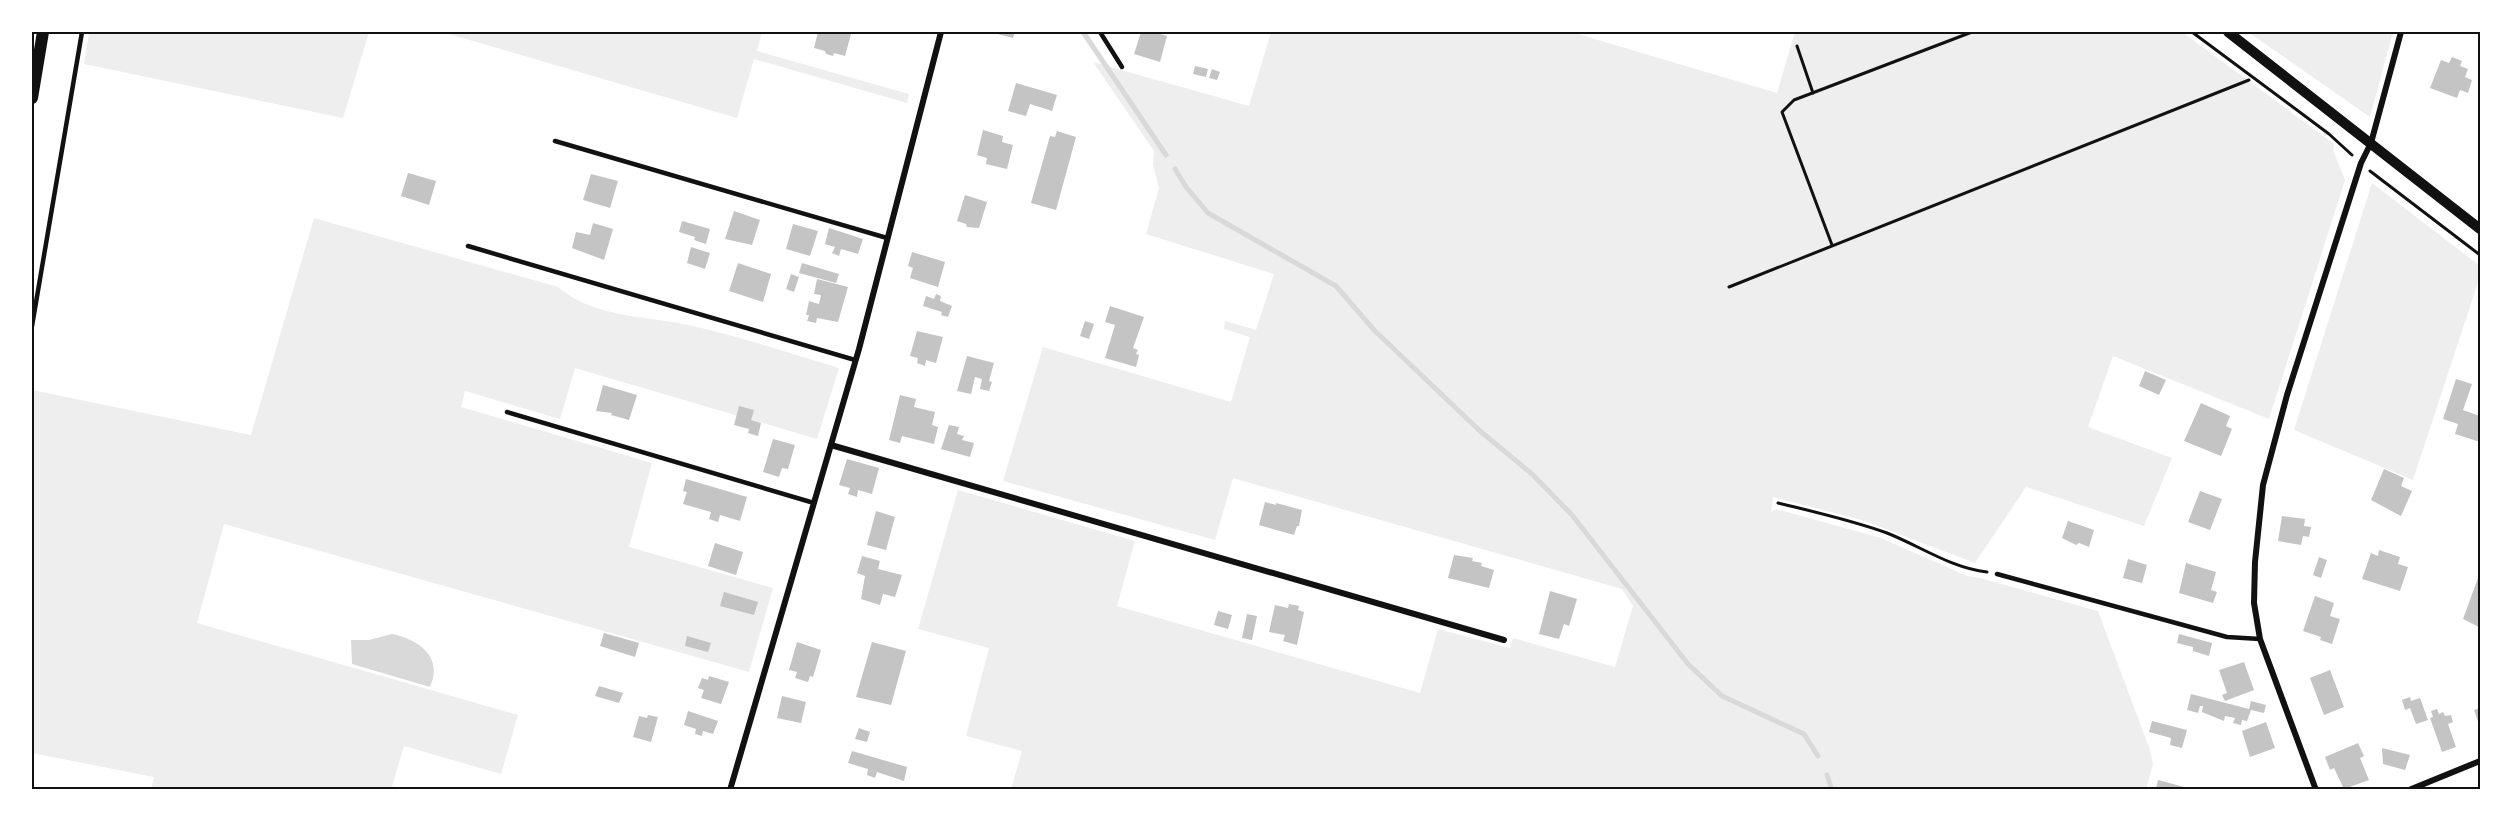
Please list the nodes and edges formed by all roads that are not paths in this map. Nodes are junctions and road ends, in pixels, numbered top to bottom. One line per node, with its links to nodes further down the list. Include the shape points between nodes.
1 (43, 32): 8 (main road)
2 (82, 32): 14 (lane)
3 (941, 32): 12 (street)
4 (1100, 32): 7 (lane)
5 (2228, 32): 10 (street)
6 (2401, 32): 10 (street)
7 (1122, 67)
8 (32, 98)
9 (555, 141): 12 (lane)
10 (2371, 143): 11 (street); 20 (street, via 2361,163 2287,395 2263,485 2254,603)
11 (2481, 229)
12 (888, 238): 15 (street)
13 (468, 246): 15 (lane)
14 (32, 326)
15 (855, 360): 17 (street)
16 (507, 412): 18 (lane)
17 (831, 445): 18 (street); 21 (street)
18 (814, 503): 23 (street)
19 (1997, 573): 20 (lane, via 2227,637)
20 (2260, 639): 24 (street)
21 (1504, 640)
22 (2481, 761): 25 (street)
23 (730, 789)
24 (2316, 789)
25 (2409, 789)

